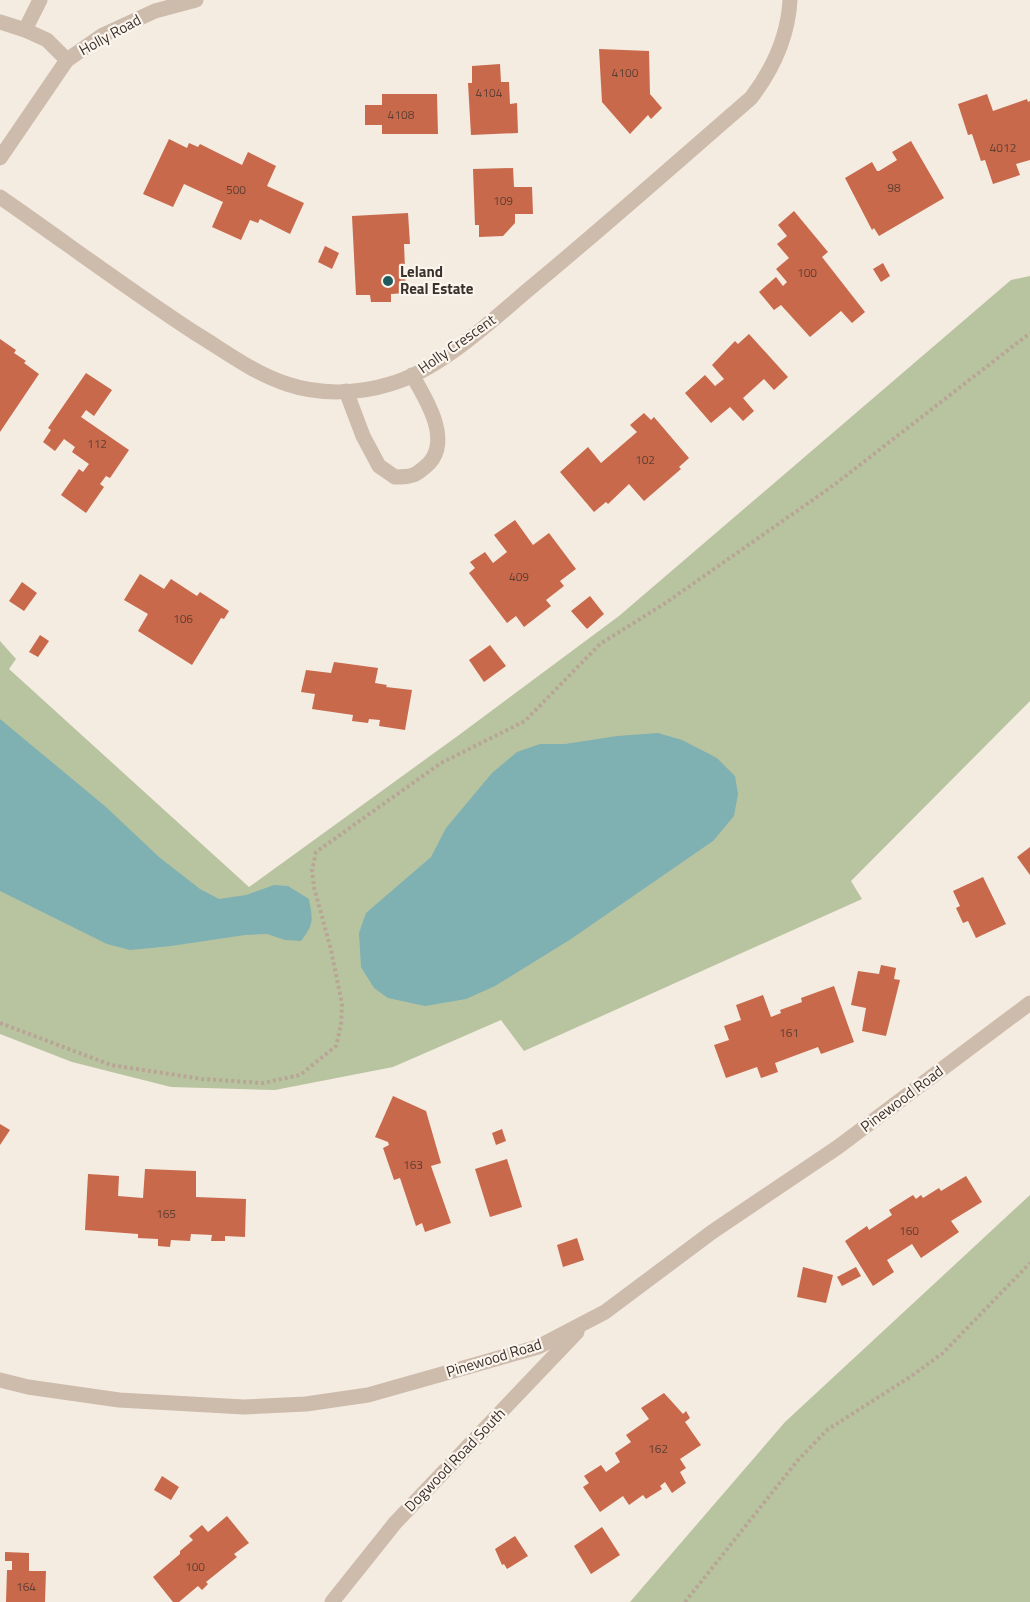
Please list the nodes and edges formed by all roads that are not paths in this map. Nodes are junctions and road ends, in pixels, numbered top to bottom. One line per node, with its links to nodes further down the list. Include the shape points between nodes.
1 (40, 0): 5 (street)
2 (196, 0): 6 (street, Holly Road, via 155,11 103,35)
3 (790, 0): 9 (street, Holly Crescent, via 782,44 766,78 751,98 470,339)
4 (0, 22): 5 (street, Holly Road)
5 (24, 30): 6 (street, Holly Road, via 47,40)
6 (67, 60): 7 (street)
7 (0, 158)
8 (0, 197): 10 (street, Holly Crescent, via 167,314 258,372 288,385 320,392)
9 (412, 375): 10 (street, Holly Crescent, via 391,384); 10 (street, via 425,396 439,444 430,463 415,475 395,477 379,466)
10 (346, 391)
11 (1030, 1003): 12 (street, Pinewood Road, via 838,1147)
12 (585, 1323): 13 (street, Pinewood Road, via 538,1347 368,1395 306,1404 244,1407 119,1400 28,1388); 14 (street, Dogwood Road South, via 395,1523)
13 (0, 1380)
14 (332, 1602)

